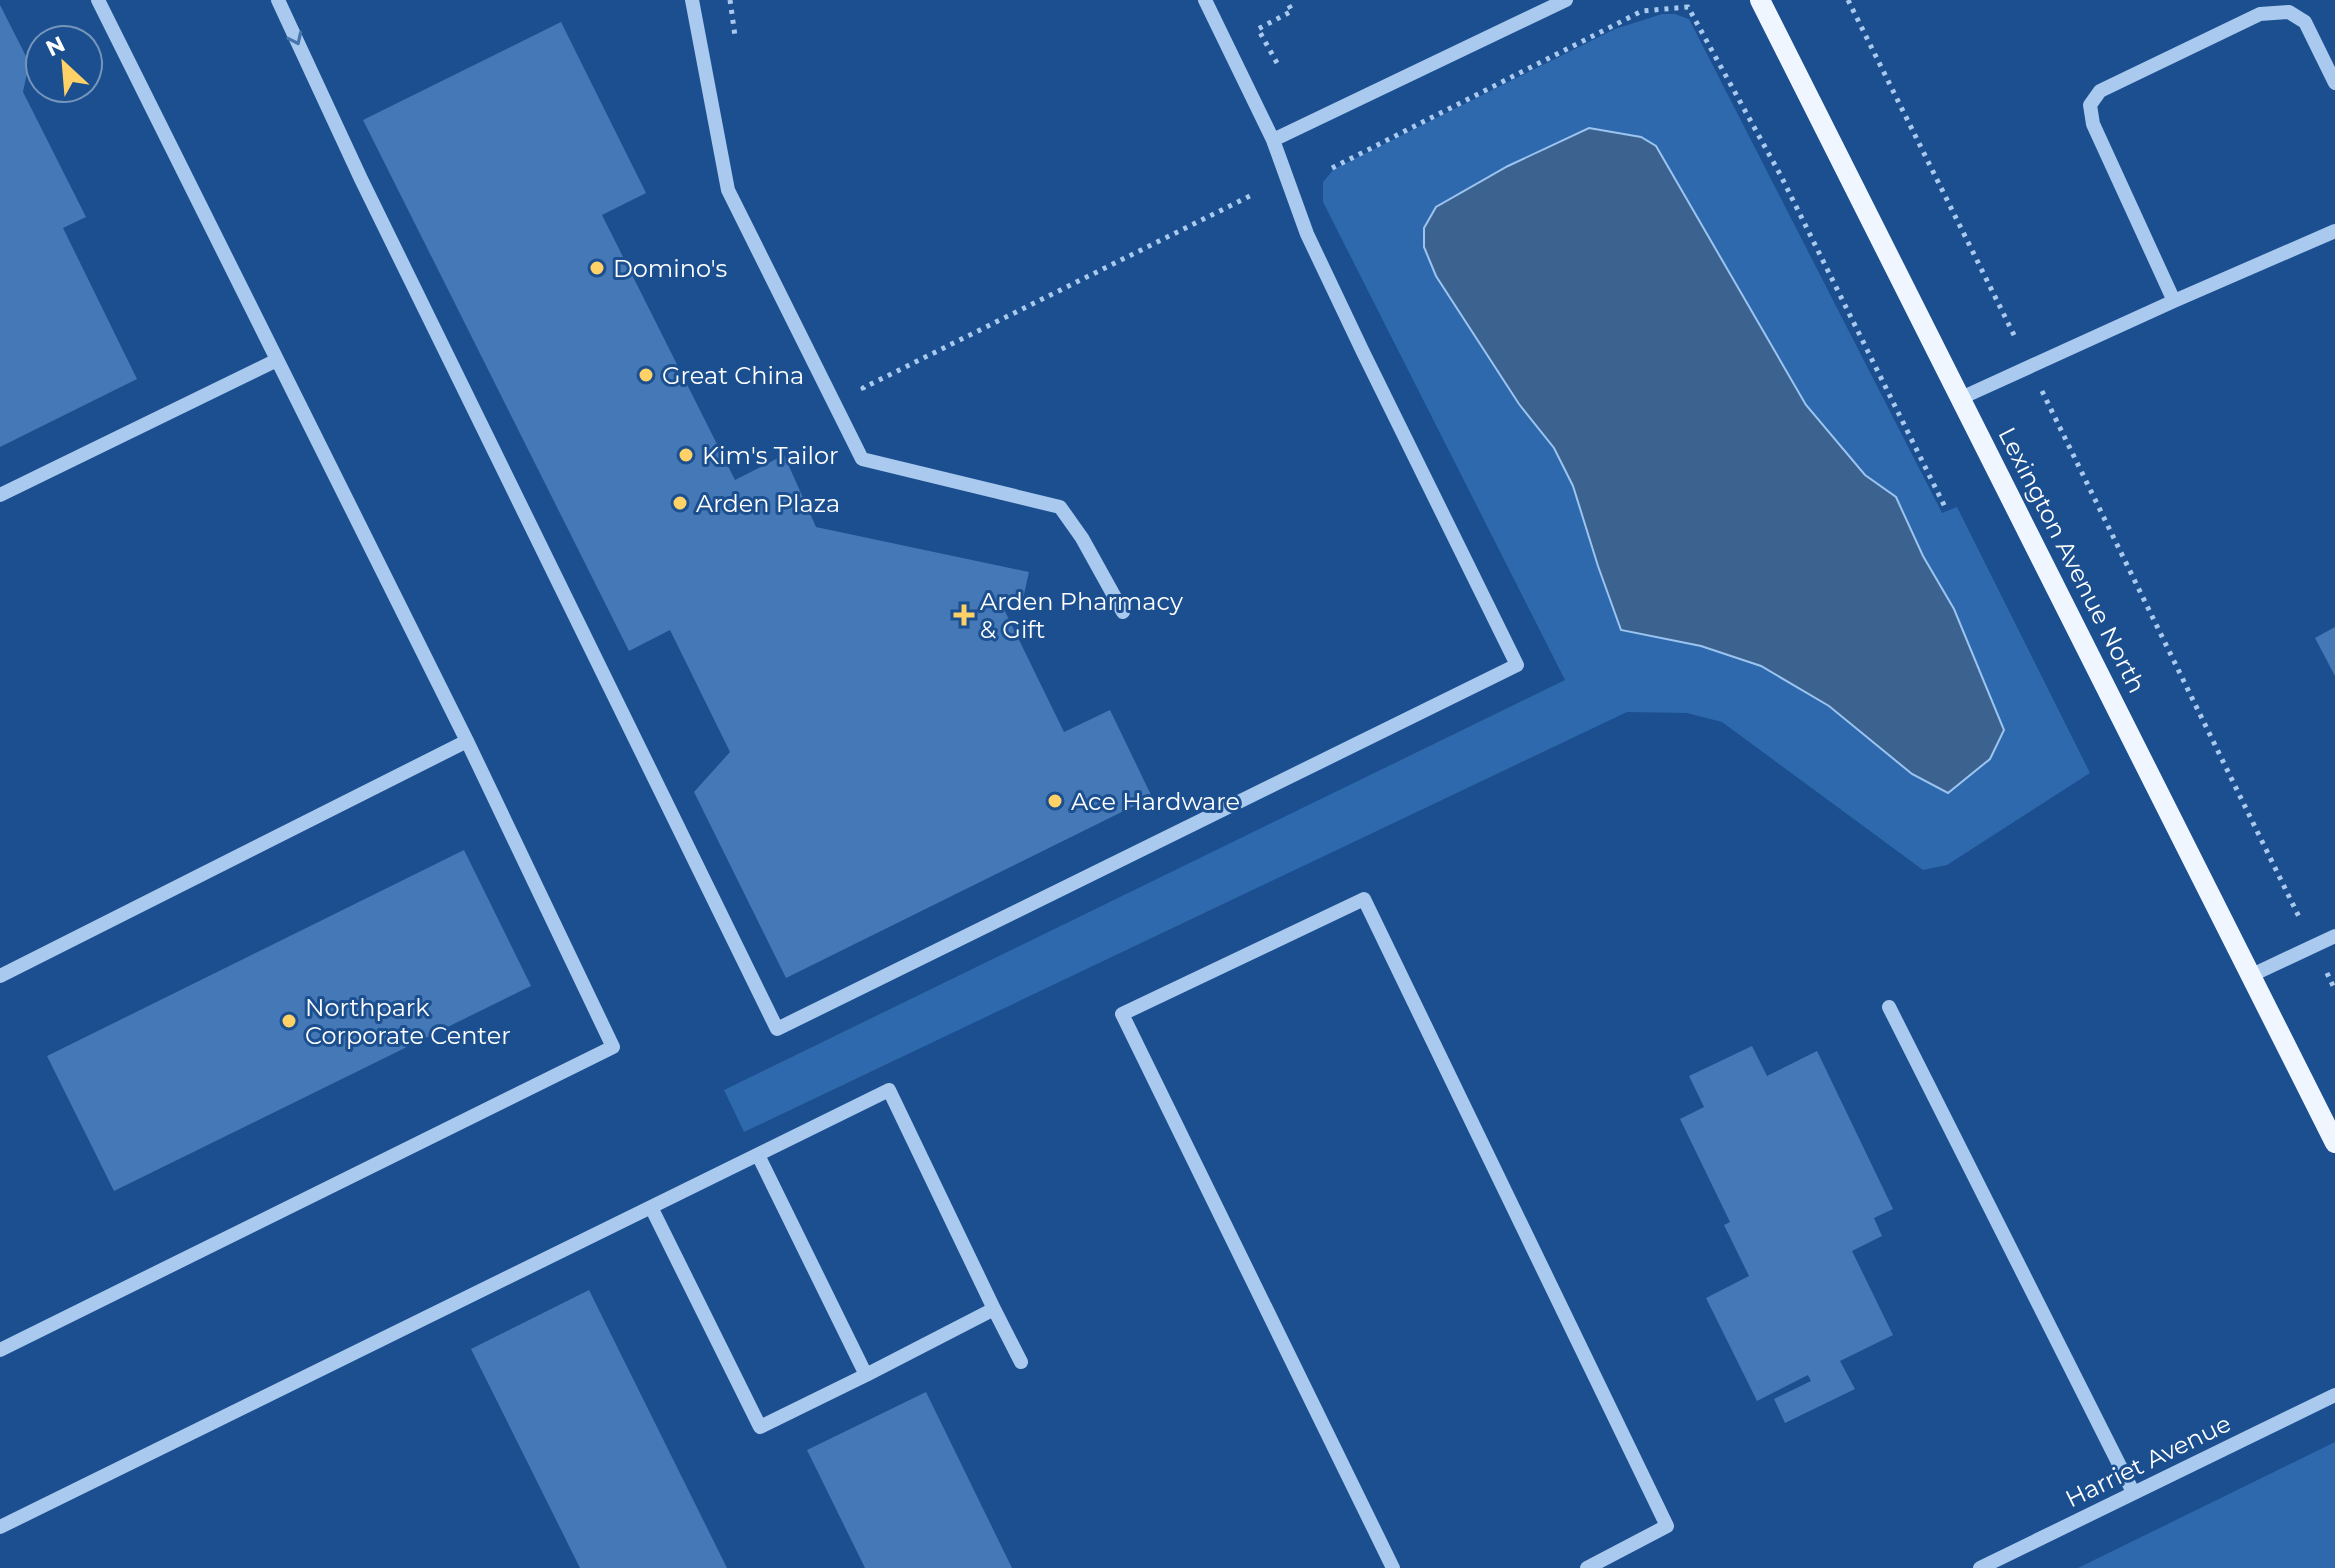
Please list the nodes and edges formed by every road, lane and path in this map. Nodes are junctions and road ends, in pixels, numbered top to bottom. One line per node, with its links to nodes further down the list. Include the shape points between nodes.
1 (98, 0): 18 (street)
2 (278, 0): 13 (street, one-way to 13, via 777,1029 1517,665 1307,234)
3 (692, 0): 24 (street, via 728,190 862,459 1060,507)
4 (730, 0): 10 (path)
5 (1205, 0): 13 (street)
6 (1286, 0): 11 (path, via 1292,11 1258,29)
7 (1566, 0): 13 (street)
8 (1760, 0): 21 (main road, Lexington Avenue North)
9 (1848, 0): 19 (path)
10 (735, 36)
11 (1277, 63)
12 (2335, 83): 17 (street, via 2305,22 2289,12 2260,14 2100,91 2090,105 2093,124)
13 (1273, 140)
14 (1332, 168): 23 (path, via 1642,11 1688,7 1781,176)
15 (1254, 194): 20 (path, via 863,388)
16 (2335, 231): 17 (street)
17 (2174, 301): 19 (street)
18 (277, 360): 22 (street); 25 (street)
19 (2030, 366): 21 (street); 27 (path)
20 (868, 397)
21 (1961, 398): 29 (main road, Lexington Avenue North)
22 (0, 495)
23 (1945, 507)
24 (1123, 612)
25 (467, 741): 28 (street); 36 (street, via 613,1047)
26 (2335, 936): 27 (street)
27 (2314, 946): 29 (street); 30 (path)
28 (2, 970)
29 (2252, 975): 32 (main road, Lexington Avenue North)
30 (2335, 990)
31 (1889, 1007): 40 (street)
32 (2335, 1143)
33 (758, 1155): 34 (street); 35 (street, via 889,1090); 38 (street)
34 (651, 1207): 38 (street, via 760,1427); 41 (street)
35 (994, 1309): 37 (street); 38 (street)
36 (0, 1350)
37 (1021, 1362)
38 (866, 1375)
39 (2335, 1395): 40 (street, Harriet Avenue)
40 (2133, 1492): 44 (street, Harriet Avenue)
41 (0, 1527)
42 (1393, 1568): 43 (street, via 1122,1014 1364,899 1667,1526)
43 (1587, 1568)
44 (1980, 1568)

